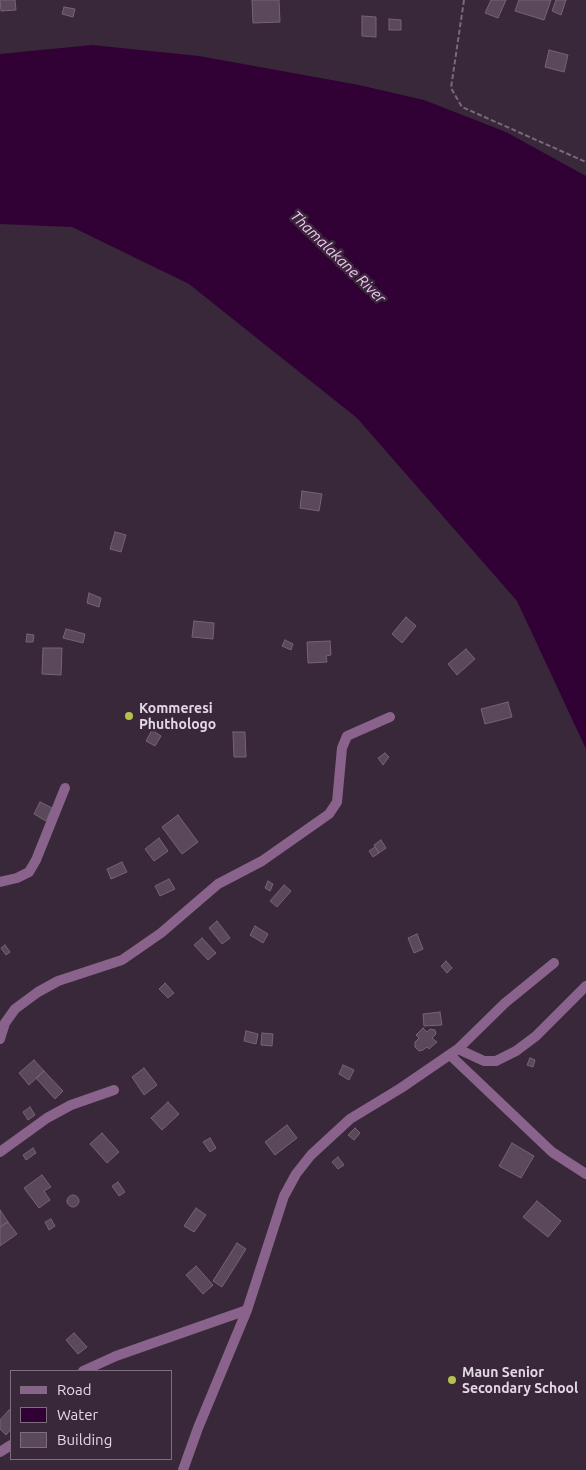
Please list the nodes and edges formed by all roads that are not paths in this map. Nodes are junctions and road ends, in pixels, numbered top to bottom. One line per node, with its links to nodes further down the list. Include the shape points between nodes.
1 (390, 718): 6 (street, via 347,736 342,748 337,802 329,814 262,861 218,884 161,933 122,960 38,992 15,1009 5,1022)
2 (64, 788): 3 (street, via 29,872)
3 (0, 882)
4 (554, 962): 7 (street, via 504,1003)
5 (586, 986): 7 (street, via 536,1036 496,1061 484,1061)
6 (0, 1039)
7 (454, 1052): 10 (street, via 552,1152); 11 (street, via 350,1119 311,1155 284,1196)
8 (114, 1090): 9 (street, via 71,1105 47,1118)
9 (0, 1152)
10 (586, 1174)
11 (247, 1310): 12 (street); 13 (street)
12 (85, 1370)
13 (183, 1470)

